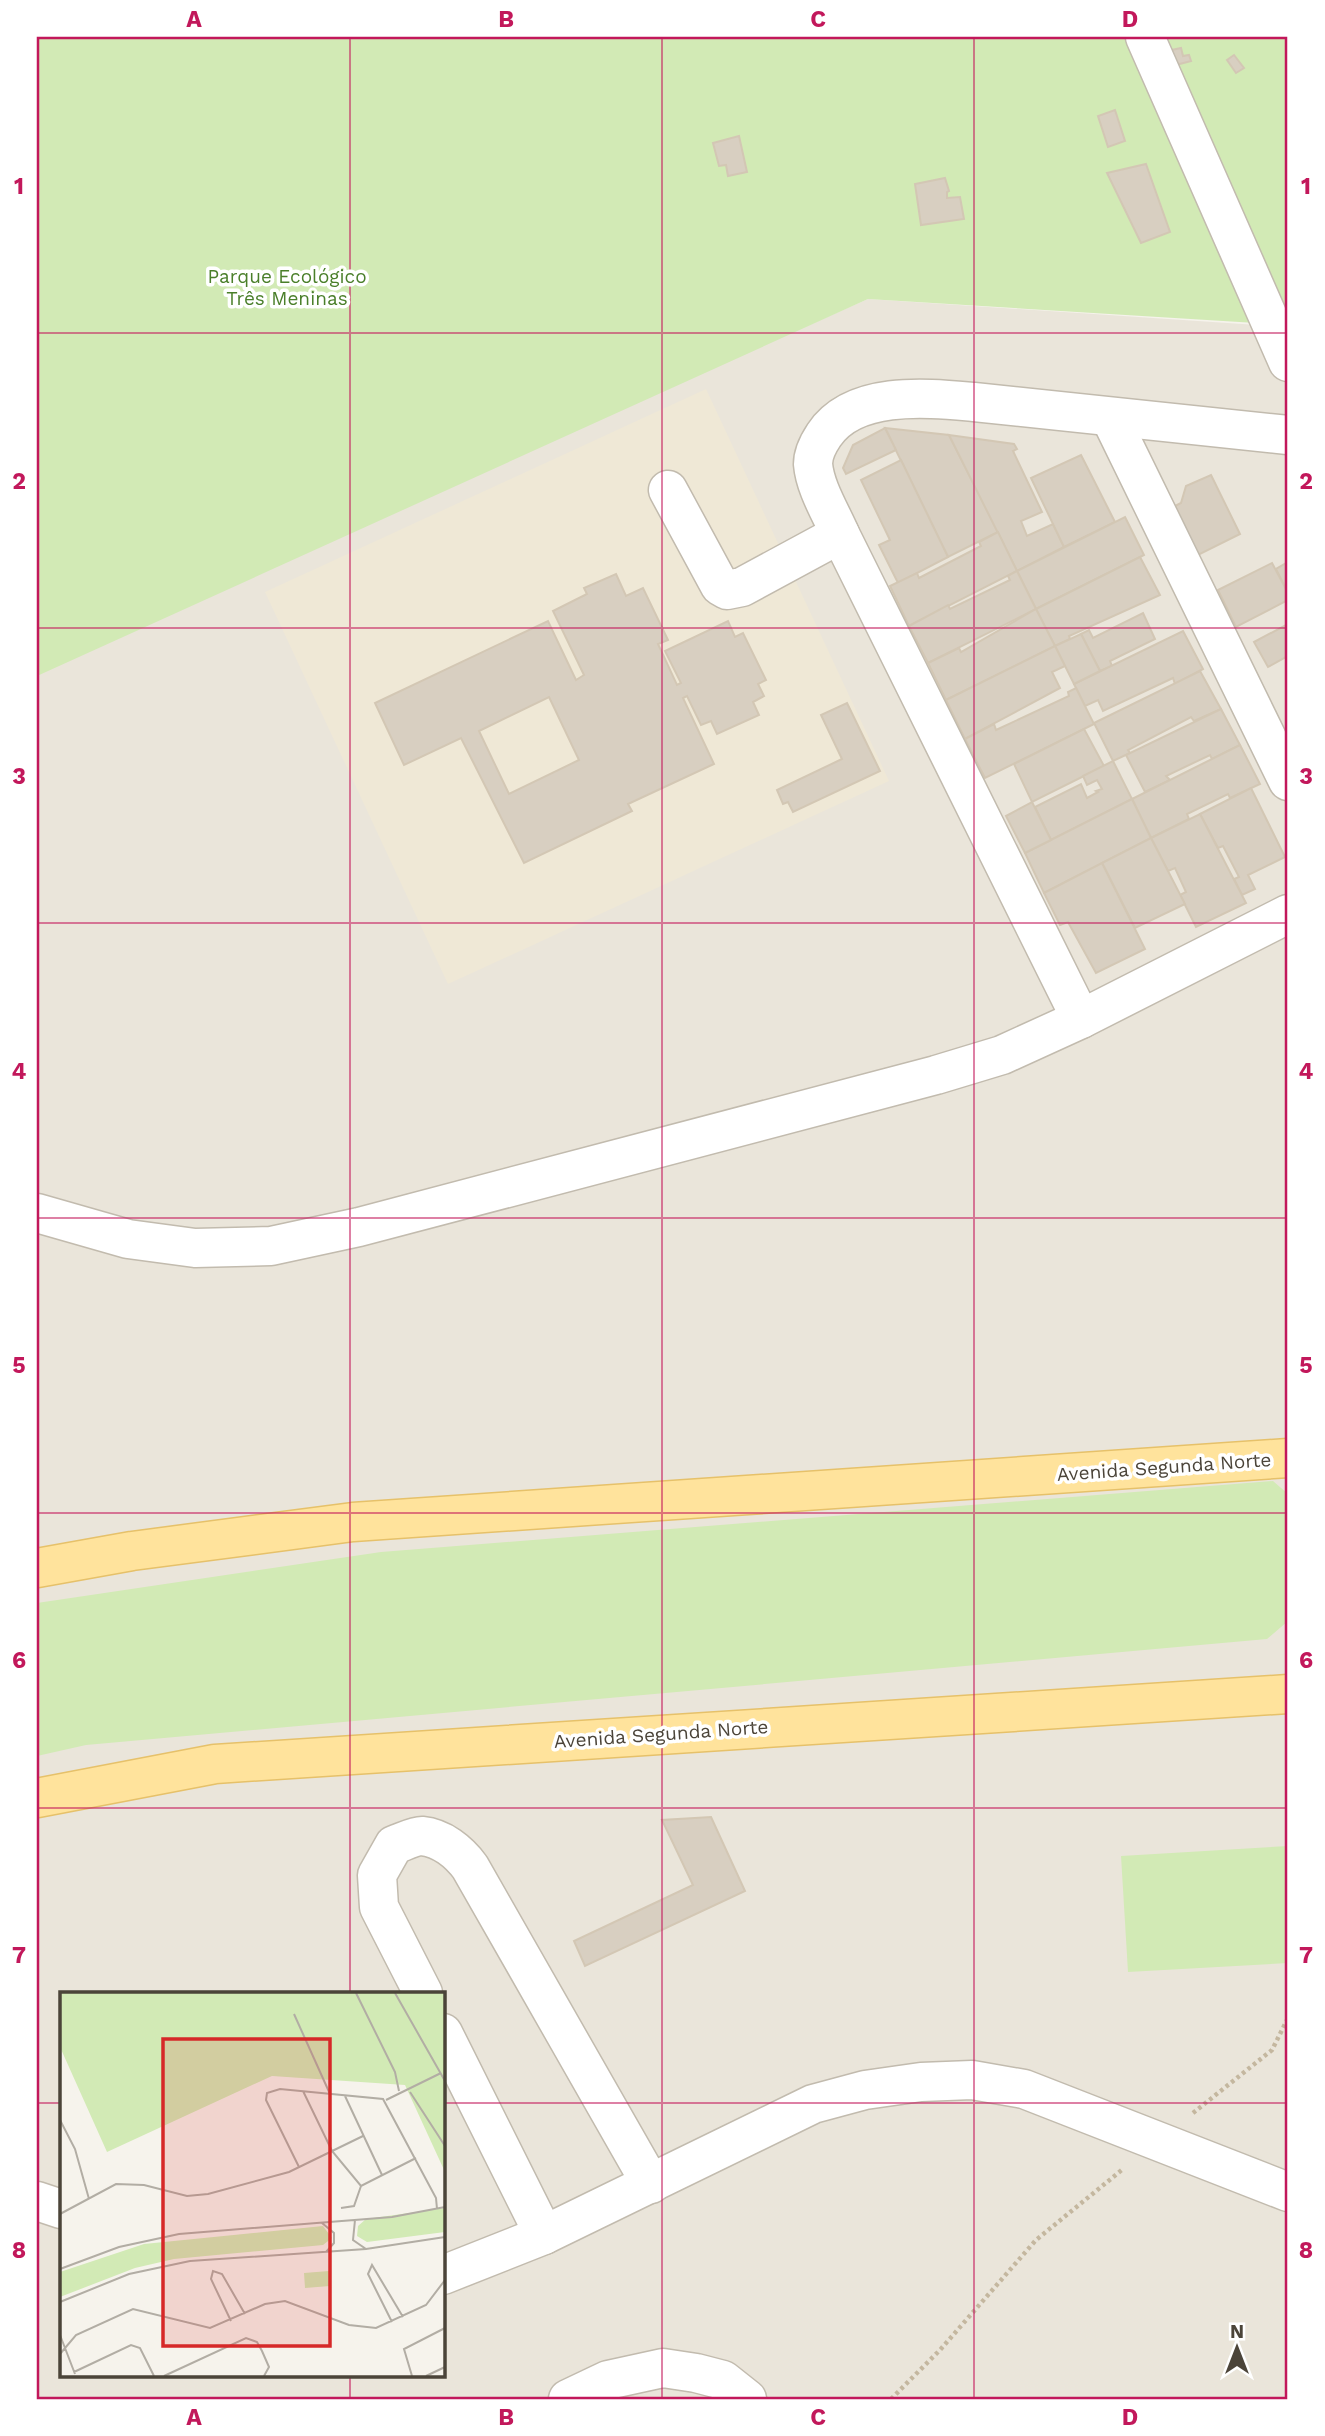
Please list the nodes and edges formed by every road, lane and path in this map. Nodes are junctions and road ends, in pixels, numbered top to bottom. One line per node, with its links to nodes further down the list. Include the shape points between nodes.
1 (1144, 37): 2 (street)
2 (1288, 362)
3 (1110, 418): 4 (street); 6 (street, via 930,399 866,405 828,428 816,447 813,464); 7 (street)
4 (1288, 435)
5 (668, 490): 6 (street, via 720,586 727,590 741,587)
6 (840, 534): 9 (street)
7 (1288, 781)
8 (1288, 914): 9 (street)
9 (1081, 1019): 10 (street, via 1002,1055 936,1075 359,1227 271,1246 195,1248 128,1240)
10 (37, 1213)
11 (1281, 1464): 12 (main road, Avenida Segunda Norte, via 353,1522)
12 (37, 1568)
13 (1288, 1694): 14 (main road, Avenida Segunda Norte, via 215,1763)
14 (37, 1798)
15 (422, 1992): 19 (street, via 379,1907 377,1875 394,1845 420,1836 441,1841 470,1867)
16 (1288, 2018): 18 (path, via 1272,2050)
17 (444, 2035): 23 (street)
18 (1158, 2141): 19 (street, via 1024,2089 972,2080 921,2082 813,2104); 20 (street); 27 (path, via 1036,2240)
19 (651, 2184): 23 (street)
20 (1288, 2192)
21 (37, 2201): 22 (street)
22 (60, 2209)
23 (544, 2235): 24 (street)
24 (444, 2275)
25 (568, 2399): 26 (street, via 608,2379 663,2368 723,2380)
26 (747, 2399)
27 (891, 2399)

